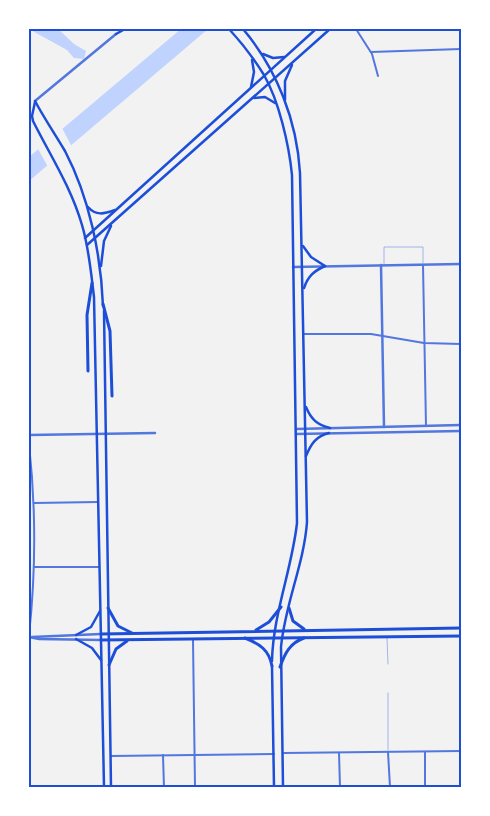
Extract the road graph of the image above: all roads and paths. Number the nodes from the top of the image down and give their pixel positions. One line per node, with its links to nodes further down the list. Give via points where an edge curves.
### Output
1 (119, 29): 8 (main road)
2 (125, 29): 8 (main road)
3 (230, 29): 12 (main road)
4 (243, 29): 10 (main road)
5 (316, 29): 13 (main road)
6 (330, 29): 14 (main road)
7 (356, 29): 11 (street)
8 (116, 34): 22 (street)
9 (461, 49): 11 (street)
10 (259, 50): 13 (main road, via 270,57); 15 (main road)
11 (371, 52): 17 (street)
12 (251, 57): 16 (main road); 20 (main road, via 254,72)
13 (285, 57): 15 (main road)
14 (293, 62): 18 (main road); 24 (main road, via 285,81)
15 (271, 70): 16 (main road); 18 (main road)
16 (264, 76): 19 (main road); 20 (main road)
17 (378, 76)
18 (275, 78): 19 (main road); 24 (main road)
19 (268, 84): 21 (main road); 23 (main road)
20 (249, 90): 26 (main road)
21 (251, 100): 23 (main road, via 265,97); 27 (main road)
22 (35, 101): 25 (main road, via 65,151); 29 (main road, via 32,116 36,128 69,190)
23 (276, 104): 38 (main road, via 291,165)
24 (285, 104): 31 (main road, via 299,157)
25 (85, 204): 26 (main road, via 96,213); 28 (main road)
26 (116, 210): 28 (main road)
27 (112, 223): 30 (main road); 39 (main road, via 104,241)
28 (92, 231): 29 (main road); 30 (main road)
29 (85, 238): 32 (main road)
30 (94, 239): 32 (main road); 39 (main road)
31 (302, 244): 36 (main road); 37 (main road, via 311,258)
32 (86, 245): 40 (main road)
33 (461, 264): 35 (street)
34 (382, 265): 35 (street); 35 (lane, via 384,247 423,247); 37 (street); 44 (street)
35 (423, 265): 45 (street)
36 (302, 266): 37 (street); 38 (street); 41 (main road)
37 (325, 266): 41 (main road, via 308,278)
38 (294, 267): 55 (main road)
39 (100, 272): 42 (main road)
40 (92, 283): 47 (main road, via 87,315); 59 (main road, via 96,327)
41 (303, 292): 43 (main road)
42 (103, 304): 48 (main road, via 110,331); 60 (main road)
43 (304, 334): 44 (street); 49 (main road)
44 (382, 335): 45 (street); 52 (street)
45 (424, 343): 46 (street); 51 (street)
46 (461, 344)
47 (88, 371)
48 (112, 396)
49 (305, 404): 53 (main road); 54 (main road, via 317,424)
50 (461, 425): 51 (street)
51 (426, 426): 52 (street)
52 (384, 427): 54 (street)
53 (305, 428): 54 (street); 55 (street); 62 (main road)
54 (330, 428)
55 (296, 429): 61 (main road)
56 (461, 430): 58 (street)
57 (155, 433): 60 (street)
58 (329, 433): 62 (street); 65 (main road, via 315,439)
59 (97, 434): 60 (street); 63 (street); 66 (main road)
60 (105, 434): 71 (main road)
61 (296, 434): 62 (street); 70 (main road, via 297,523)
62 (305, 434): 65 (main road)
63 (29, 435)
64 (29, 444): 67 (street)
65 (305, 458): 72 (main road, via 306,534)
66 (98, 502): 67 (street); 69 (main road)
67 (34, 503): 68 (street)
68 (34, 567): 69 (street); 84 (street)
69 (100, 567): 73 (main road)
70 (280, 607): 75 (main road, via 269,622); 76 (main road)
71 (108, 608): 80 (main road); 81 (main road, via 118,626)
72 (289, 608): 77 (main road); 78 (main road, via 292,621)
73 (100, 610): 79 (main road); 85 (main road, via 91,627)
74 (461, 628): 78 (main road)
75 (254, 630): 76 (main road); 81 (main road)
76 (276, 630): 77 (main road); 87 (main road)
77 (283, 630): 78 (main road); 88 (main road)
78 (307, 630)
79 (101, 634): 80 (main road); 85 (street); 92 (main road)
80 (108, 634): 81 (main road); 93 (main road)
81 (135, 634)
82 (387, 636): 83 (main road); 89 (main road); 95 (lane)
83 (461, 636)
84 (29, 637): 85 (street)
85 (76, 637): 92 (street); 94 (main road, via 92,648)
86 (242, 637): 87 (main road); 90 (main road); 97 (main road, via 266,650)
87 (274, 637): 88 (main road); 97 (main road)
88 (282, 637): 89 (main road); 98 (main road)
89 (307, 637): 98 (main road, via 290,646)
90 (193, 638): 91 (main road); 107 (street)
91 (134, 639): 93 (main road); 96 (main road, via 119,645)
92 (101, 640): 93 (main road); 94 (main road)
93 (108, 640): 96 (main road)
94 (101, 661): 109 (main road)
95 (388, 664)
96 (109, 665): 108 (main road)
97 (272, 666): 104 (main road)
98 (280, 667): 105 (main road)
99 (388, 693): 101 (lane)
100 (461, 751): 102 (street)
101 (388, 752): 102 (street); 103 (street); 116 (street)
102 (425, 752): 117 (street)
103 (339, 753): 105 (street); 115 (street)
104 (274, 754): 107 (street); 113 (main road)
105 (282, 754): 114 (main road)
106 (163, 755): 107 (street); 108 (street); 111 (street)
107 (194, 755): 112 (street)
108 (111, 756): 110 (main road)
109 (104, 787)
110 (111, 787)
111 (164, 787)
112 (195, 787)
113 (274, 787)
114 (283, 787)
115 (340, 787)
116 (390, 787)
117 (425, 787)

